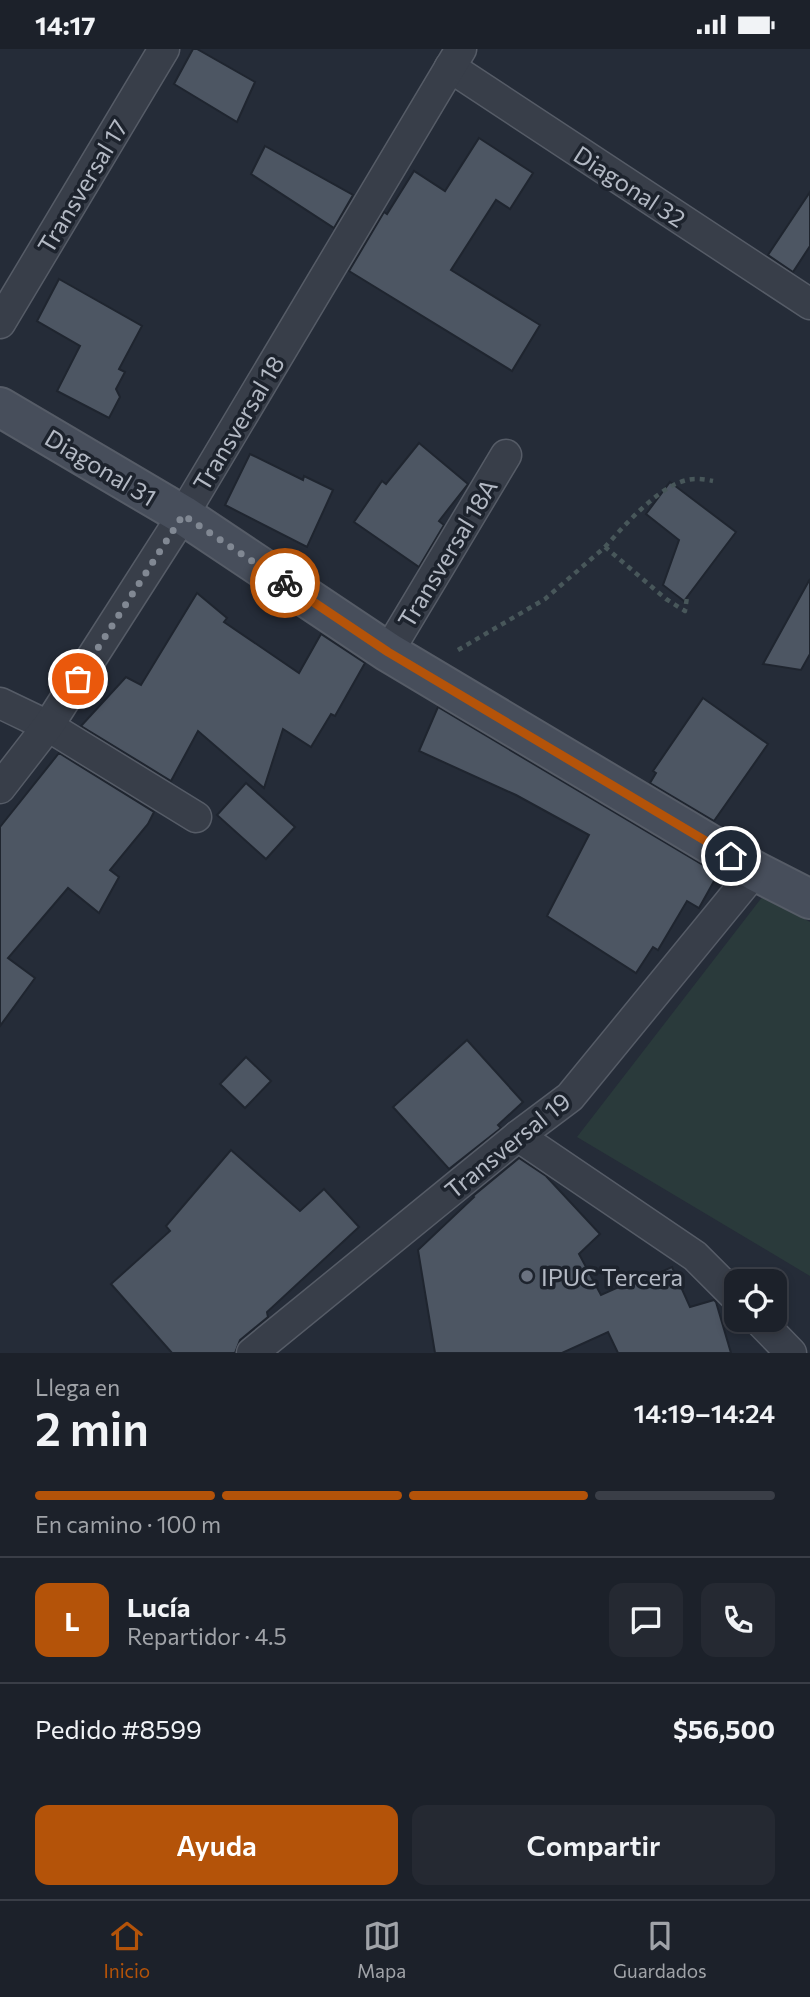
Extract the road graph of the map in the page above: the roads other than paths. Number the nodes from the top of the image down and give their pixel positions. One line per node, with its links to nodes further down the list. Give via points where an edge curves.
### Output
1 (164, 49): 4 (street, Transversal 17)
2 (456, 58): 3 (street, Diagonal 32); 7 (street, Transversal 18)
3 (810, 304)
4 (0, 323)
5 (0, 407): 7 (street, Diagonal 31)
6 (506, 455): 8 (street, Transversal 18A)
7 (183, 515): 8 (street, Diagonal 31); 10 (street, Transversal 18)
8 (404, 661): 13 (street, Diagonal 31)
9 (0, 703): 10 (street)
10 (48, 726): 11 (street, Transversal 18); 12 (street)
11 (0, 788)
12 (196, 817)
13 (755, 871): 14 (street, Diagonal 31); 15 (street, Transversal 19, via 570,1097)
14 (810, 899)
15 (518, 1136): 16 (street, via 695,1256); 18 (street, Transversal 19)
16 (724, 1285)
17 (771, 1332): 19 (street)
18 (252, 1353)
19 (791, 1353)

